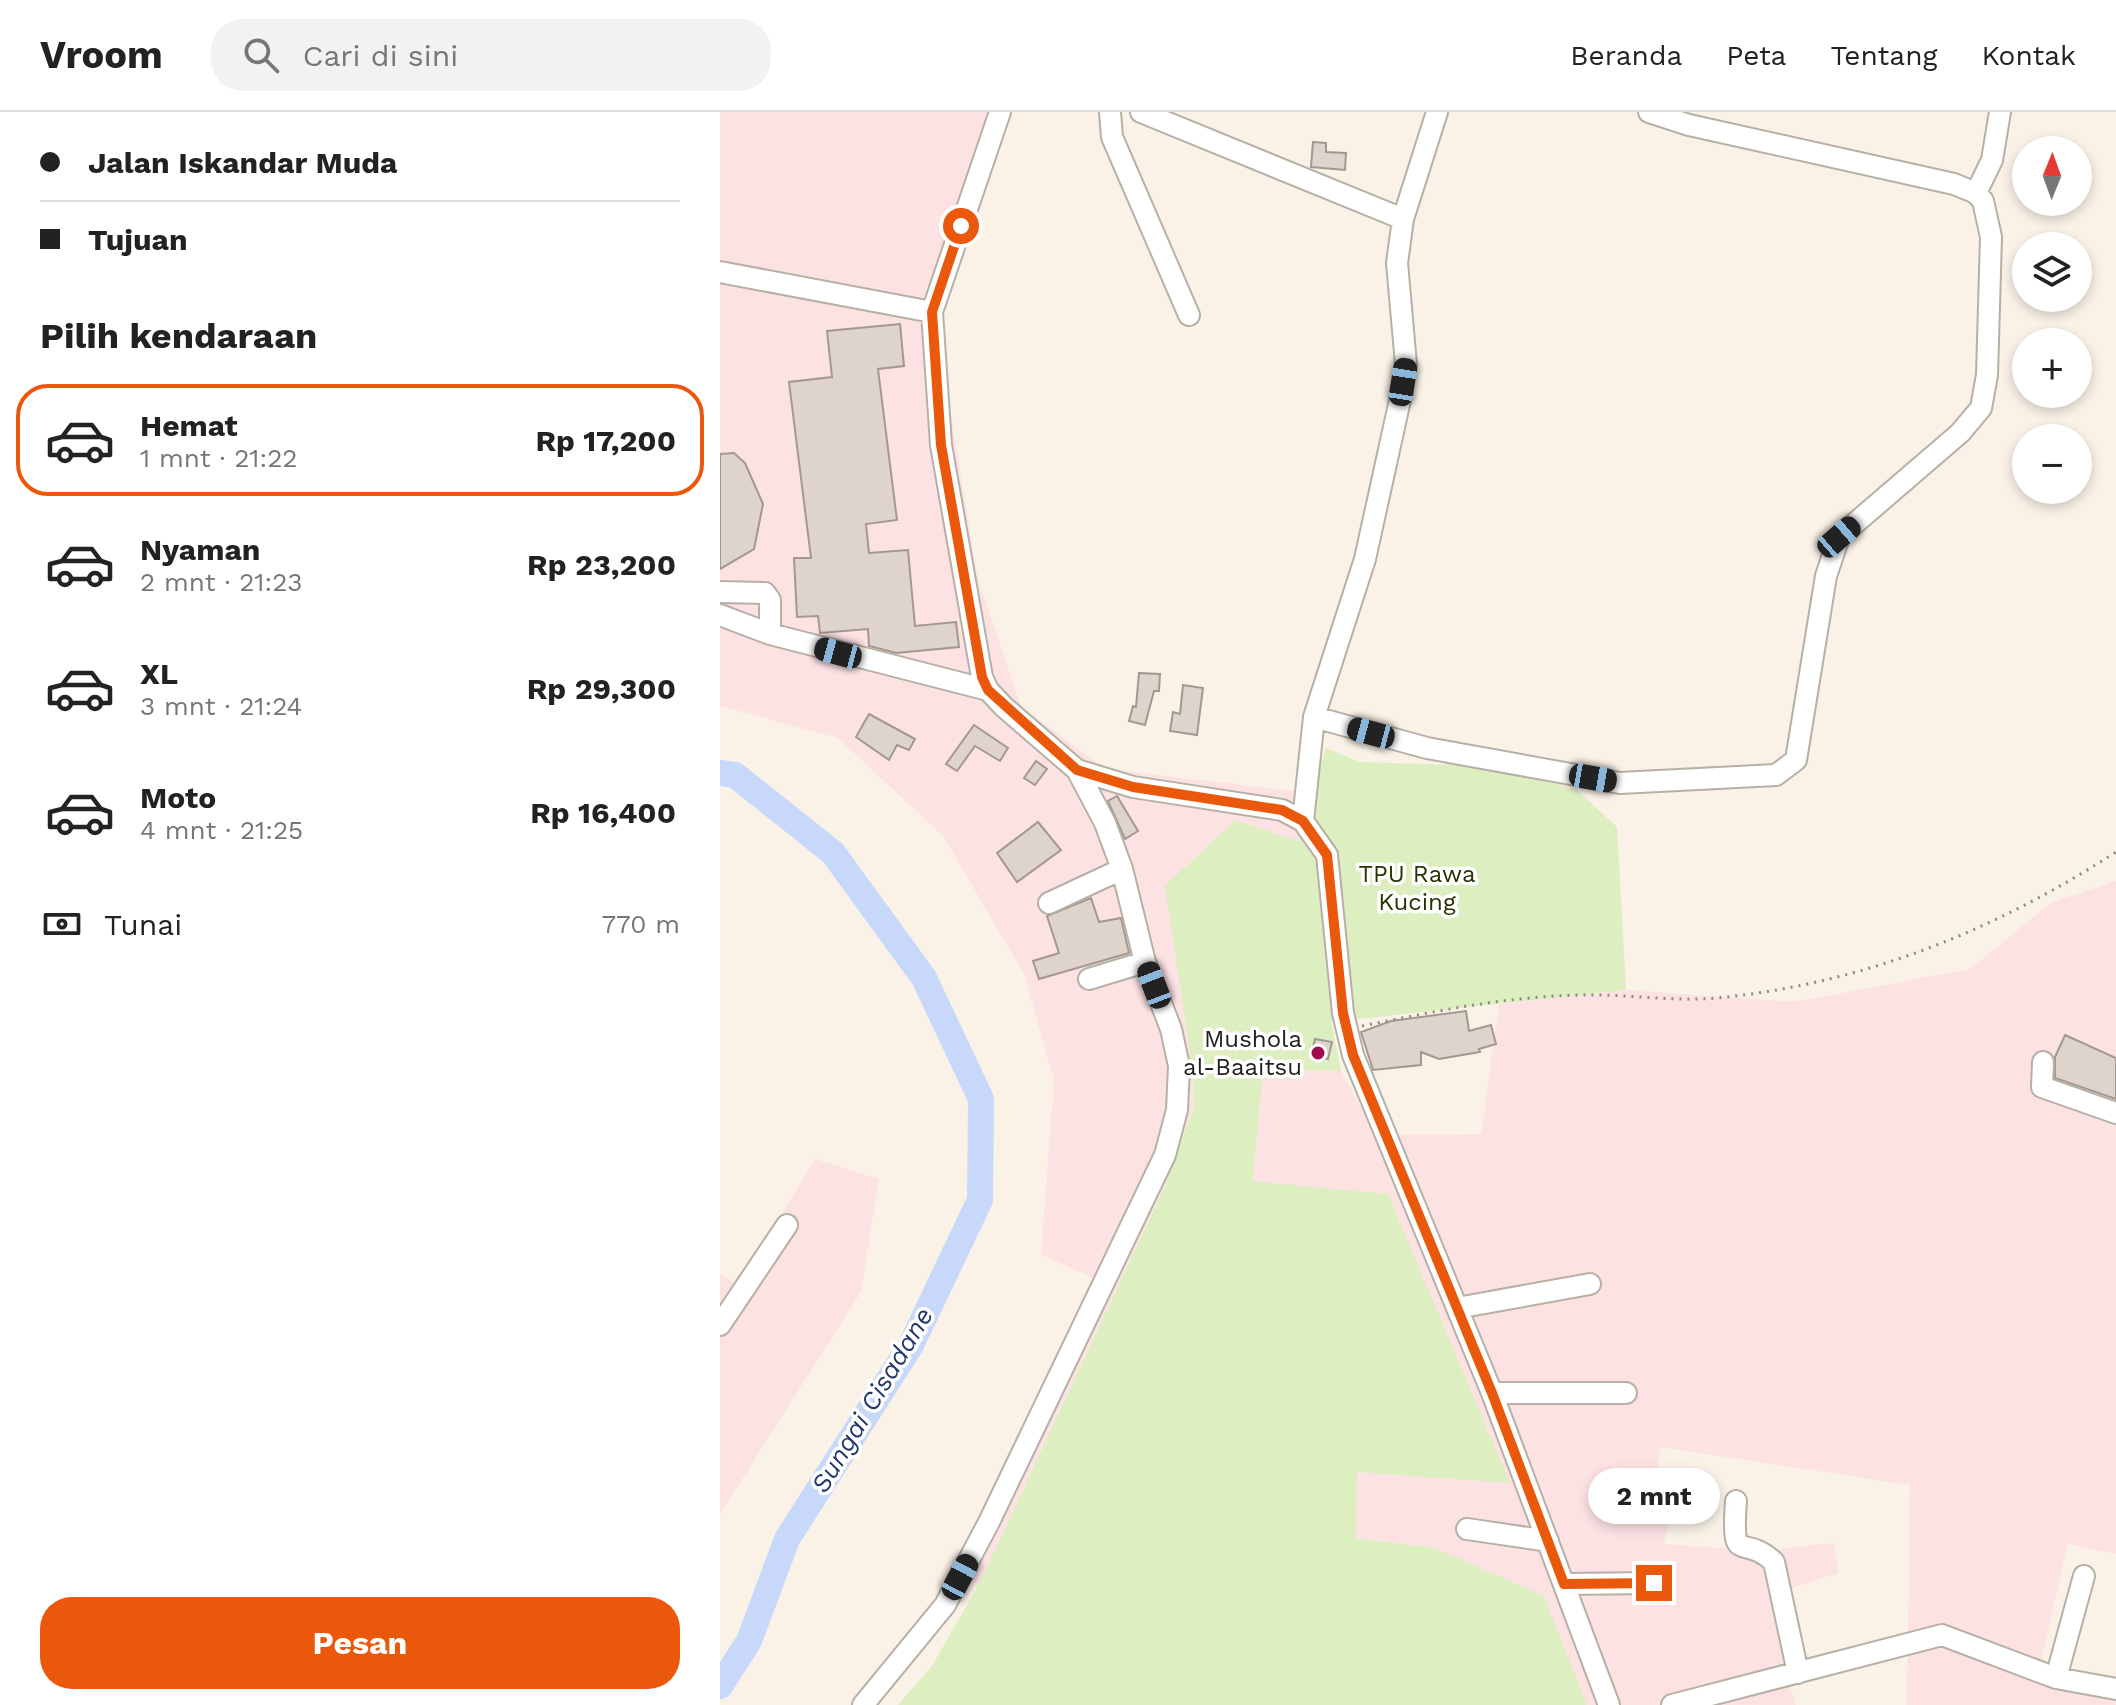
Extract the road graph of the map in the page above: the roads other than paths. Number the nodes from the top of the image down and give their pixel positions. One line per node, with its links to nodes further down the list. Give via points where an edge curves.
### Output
1 (1000, 112): 10 (street)
2 (1110, 112): 11 (street, via 1112,137)
3 (1141, 112): 8 (street)
4 (1437, 112): 8 (street)
5 (1649, 112): 7 (street)
6 (2000, 112): 7 (street, via 1992,160)
7 (1976, 193): 16 (street, via 1983,201 1991,237 1987,375 1981,408 1960,433 1839,537 1826,576 1796,760 1786,768 1776,775 1620,783 1427,748)
8 (1403, 219): 16 (street, via 1397,263 1406,364 1400,400 1365,559)
9 (720, 272): 10 (street)
10 (932, 312): 15 (street, via 941,445)
11 (1189, 315)
12 (720, 592): 14 (street, via 765,593 770,600)
13 (720, 615): 14 (street)
14 (770, 634): 15 (street)
15 (988, 690): 17 (street)
16 (1314, 717): 18 (street)
17 (1077, 770): 18 (street, via 1133,787 1282,810); 19 (street)
18 (1303, 821): 27 (street, via 1327,855 1347,1028 1370,1100)
19 (1122, 869): 20 (street); 21 (street)
20 (1049, 903)
21 (1145, 962): 22 (street); 40 (street, via 1179,1066 1177,1110 1165,1155 945,1605)
22 (1089, 979)
23 (2043, 1062): 24 (street, via 2041,1082 2046,1090)
24 (2116, 1113)
25 (787, 1225): 28 (street)
26 (1590, 1284): 27 (street)
27 (1457, 1308): 29 (street)
28 (720, 1325)
29 (1492, 1393): 30 (street); 33 (street)
30 (1626, 1393)
31 (1736, 1501): 37 (street, via 1735,1540 1774,1562)
32 (1467, 1529): 33 (street)
33 (1548, 1541): 36 (street)
34 (2084, 1576): 38 (street)
35 (1654, 1583): 36 (street)
36 (1564, 1584): 41 (street)
37 (1798, 1673): 38 (street, via 1942,1635); 42 (street)
38 (2056, 1678): 39 (street)
39 (2116, 1689)
40 (863, 1705)
41 (1609, 1705)
42 (1672, 1705)

